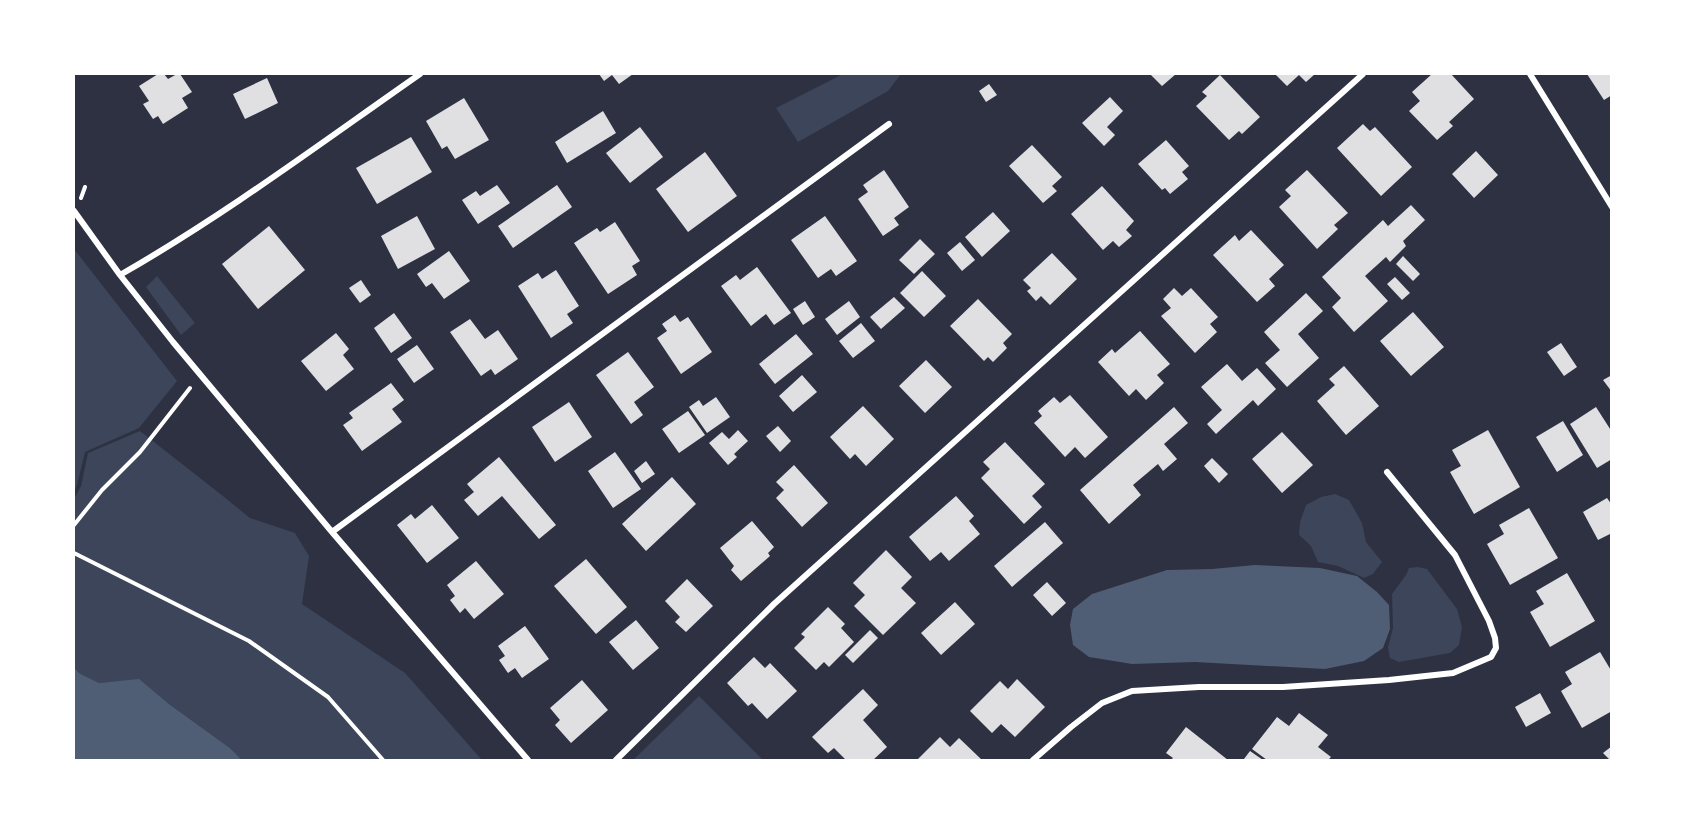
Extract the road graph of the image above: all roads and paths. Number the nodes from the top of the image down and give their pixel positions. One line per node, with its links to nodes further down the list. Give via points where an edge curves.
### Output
1 (420, 74): 7 (street, via 262,184)
2 (1363, 74): 15 (street, via 774,604)
3 (1530, 74): 5 (street)
4 (889, 124): 11 (street)
5 (1611, 207)
6 (74, 211): 7 (street)
7 (120, 275): 8 (street)
8 (201, 374): 10 (path, via 140,452); 11 (street)
9 (1387, 472): 16 (street, via 1455,555 1489,621 1496,648 1491,657 1453,673 1389,680 1132,691 1102,703)
10 (74, 525)
11 (332, 531): 14 (street)
12 (74, 553): 13 (path, via 249,641 328,697)
13 (382, 760)
14 (528, 760)
15 (616, 760)
16 (1033, 760)

